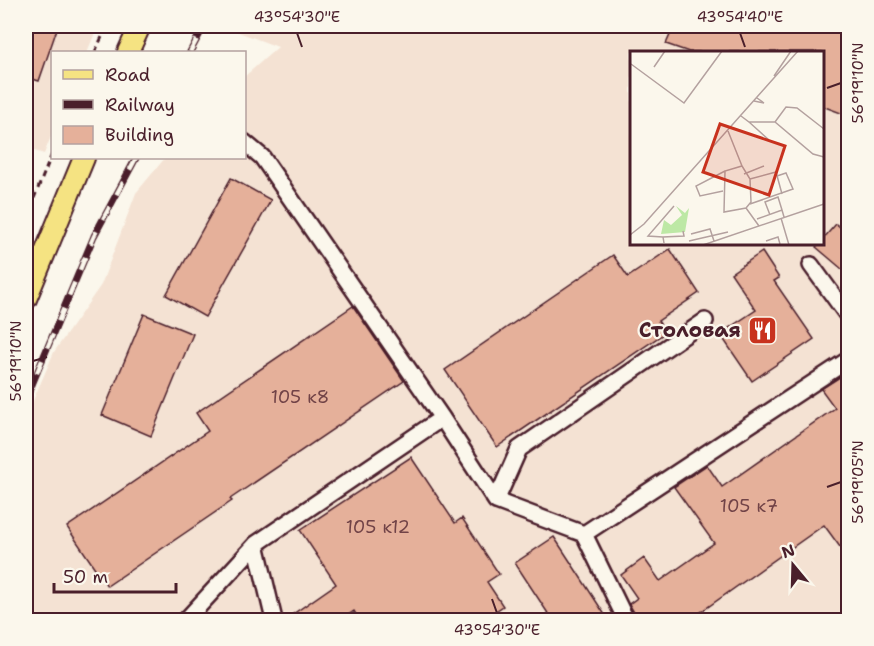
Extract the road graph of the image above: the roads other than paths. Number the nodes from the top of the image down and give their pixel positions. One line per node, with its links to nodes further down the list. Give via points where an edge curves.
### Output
1 (140, 26): 2 (main road)
2 (129, 51)
3 (246, 144): 10 (lane, via 262,157)
4 (84, 159): 6 (main road)
5 (811, 265): 7 (lane)
6 (26, 299)
7 (849, 316)
8 (705, 321): 11 (lane, via 519,449)
9 (849, 360): 12 (lane)
10 (442, 418): 11 (lane); 13 (lane)
11 (496, 501): 12 (lane)
12 (584, 534): 16 (lane)
13 (256, 544): 14 (lane); 15 (lane)
14 (186, 621)
15 (274, 621)
16 (627, 621)

